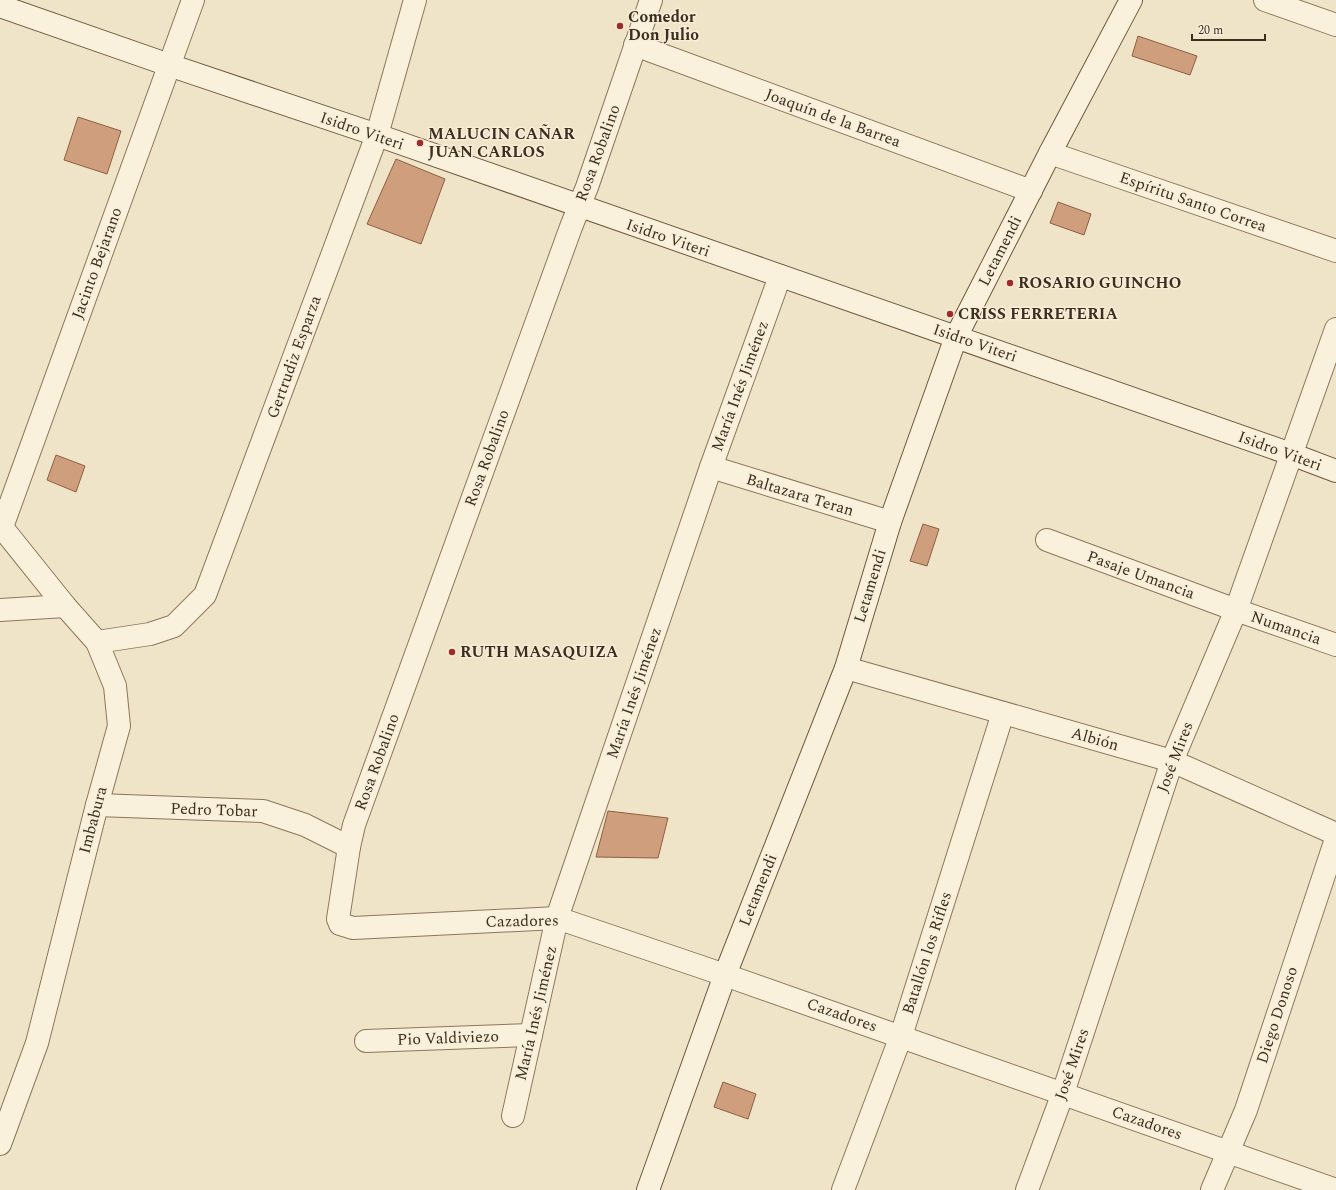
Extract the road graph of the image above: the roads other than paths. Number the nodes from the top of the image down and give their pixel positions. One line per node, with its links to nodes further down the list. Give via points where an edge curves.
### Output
1 (193, 0): 9 (street, Jacinto Bejarano)
2 (416, 0): 10 (street, Gertrudiz Esparza)
3 (651, 0): 8 (street, Rosa Robalino)
4 (1131, 0): 11 (street, Letamendi)
5 (1265, 0): 7 (street)
6 (0, 6): 9 (street, Isidro Viteri)
7 (1336, 25)
8 (635, 45): 12 (street, Joaquín de la Barrea); 13 (street, Rosa Robalino)
9 (169, 65): 10 (street, Isidro Viteri); 22 (street, Jacinto Bejarano)
10 (377, 135): 13 (street, Isidro Viteri); 27 (street, Gertrudiz Esparza, via 205,595 174,626 150,634)
11 (1050, 153): 12 (street, Letamendi); 14 (street, Espíritu Santo Correa)
12 (1031, 191): 17 (street, Letamendi)
13 (579, 207): 15 (street, Isidro Viteri); 35 (street, Rosa Robalino, via 354,825)
14 (1336, 251)
15 (780, 276): 17 (street, Isidro Viteri); 19 (street, María Inés Jiménez)
16 (1336, 329): 18 (street, José Mires)
17 (956, 337): 18 (street, Isidro Viteri); 21 (street, Letamendi)
18 (1291, 454): 20 (street, Isidro Viteri); 26 (street, José Mires)
19 (711, 467): 21 (street, Baltazara Teran); 36 (street, María Inés Jiménez)
20 (1336, 471)
21 (890, 522): 29 (street, Letamendi)
22 (1, 526): 24 (street, Imbabura)
23 (1047, 540): 26 (street, Pasaje Umancia)
24 (65, 606): 25 (street); 27 (street, Imbabura)
25 (0, 610)
26 (1236, 610): 28 (street, Numancia); 31 (street, José Mires)
27 (97, 642): 32 (street, Imbabura, via 115,686 119,726)
28 (1336, 645)
29 (846, 668): 30 (street, Albión); 38 (street, Letamendi)
30 (1003, 713): 31 (street, Albión); 40 (street, Batallón los Rifles)
31 (1172, 761): 33 (street, Albión); 42 (street, José Mires)
32 (97, 805): 35 (street, Pedro Tobar, via 263,811 305,825); 44 (street, Imbabura, via 37,1043)
33 (1336, 834)
34 (1336, 839): 45 (street, Diego Donoso, via 1246,1110)
35 (349, 847): 37 (street, Rosa Robalino)
36 (557, 918): 37 (street, Cazadores, via 352,928 340,924); 38 (street, Cazadores); 39 (street, María Inés Jiménez)
37 (338, 919)
38 (725, 975): 40 (street, Cazadores); 46 (street, Letamendi)
39 (531, 1035): 41 (street, Pio Valdiviezo); 43 (street, María Inés Jiménez)
40 (901, 1036): 42 (street, Cazadores); 47 (street, Batallón los Rifles)
41 (366, 1041)
42 (1063, 1093): 45 (street, Cazadores); 48 (street, José Mires)
43 (513, 1116)
44 (0, 1144)
45 (1229, 1152): 49 (street, Diego Donoso); 50 (street, Cazadores)
46 (648, 1190)
47 (843, 1190)
48 (1027, 1190)
49 (1212, 1190)
50 (1336, 1190)

